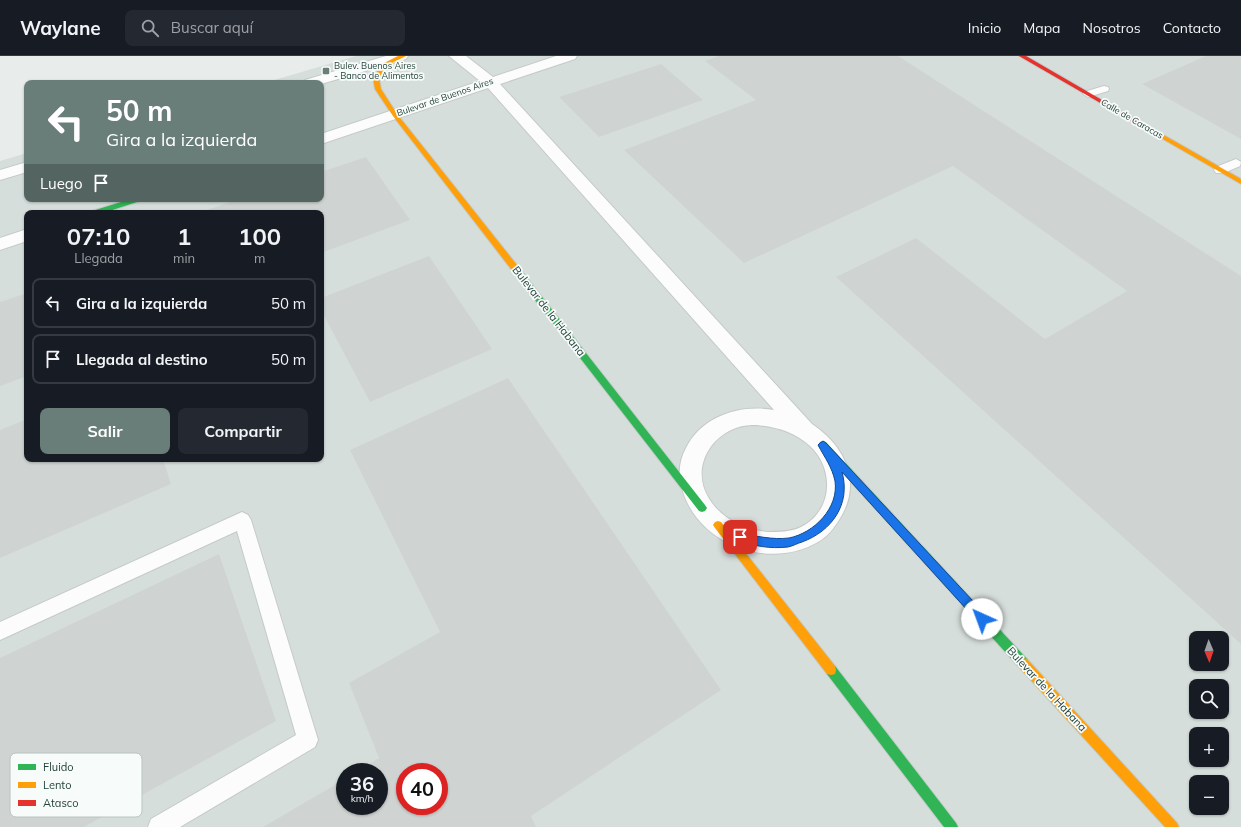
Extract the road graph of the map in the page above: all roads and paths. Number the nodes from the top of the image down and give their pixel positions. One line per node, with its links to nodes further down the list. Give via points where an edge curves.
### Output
1 (402, 56): 5 (street); 9 (street, Bulevar de la Habana, via 384,65 376,78 378,89)
2 (456, 56): 6 (street)
3 (570, 56): 6 (street, Bulevar de Buenos Aires)
4 (1022, 56): 8 (street, Calle de Caracas)
5 (320, 80)
6 (490, 82): 9 (street, Bulevar de Buenos Aires); 20 (street)
7 (1104, 89): 8 (lane)
8 (1088, 94): 13 (street, Calle de Caracas)
9 (395, 114): 10 (street, Bulevar de Buenos Aires); 22 (street, Bulevar de la Habana)
10 (324, 138)
11 (1236, 163): 13 (lane)
12 (24, 168): 14 (street)
13 (1220, 170): 15 (street, Calle de Caracas)
14 (0, 175)
15 (1241, 182)
16 (129, 202): 17 (street)
17 (104, 210)
18 (24, 236): 19 (street)
19 (0, 244)
20 (804, 430): 21 (street); 22 (street, via 781,420 757,416 733,420 713,430 698,445 690,465 692,487)
21 (823, 445): 23 (street, via 835,463 840,483 838,503 828,520 811,534 789,542 764,543 740,537); 27 (street, Bulevar de la Habana)
22 (702, 508): 23 (street)
23 (718, 525): 26 (street)
24 (0, 631): 25 (lane, via 242,520 308,740)
25 (159, 827)
26 (952, 827)
27 (1173, 827)

